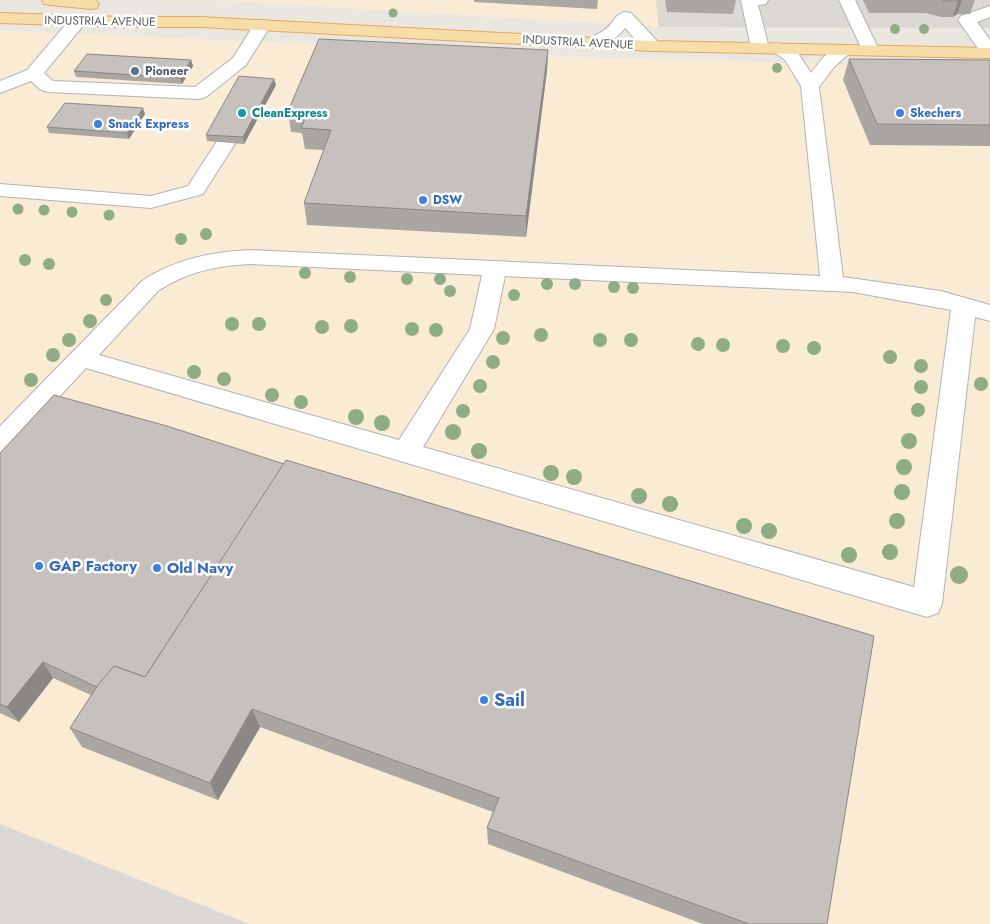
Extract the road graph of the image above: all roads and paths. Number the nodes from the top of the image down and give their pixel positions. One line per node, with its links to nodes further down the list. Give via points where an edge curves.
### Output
1 (50, 0): 9 (main road, INDUSTRIAL AVENUE, via 145,9)
2 (760, 0): 13 (street, via 748,1)
3 (847, 0): 16 (street)
4 (983, 0): 6 (street)
5 (626, 9): 11 (street, via 613,32); 12 (street)
6 (990, 10): 17 (street, via 967,20)
7 (0, 18): 8 (main road, INDUSTRIAL AVENUE)
8 (78, 20): 9 (main road, INDUSTRIAL AVENUE); 18 (street)
9 (201, 22): 10 (main road, INDUSTRIAL AVENUE)
10 (262, 25): 11 (main road, INDUSTRIAL AVENUE); 18 (street, via 245,67 199,94 48,86)
11 (595, 43): 12 (main road, INDUSTRIAL AVENUE)
12 (652, 46): 13 (main road, INDUSTRIAL AVENUE)
13 (760, 48): 14 (main road, INDUSTRIAL AVENUE)
14 (778, 48): 15 (main road, INDUSTRIAL AVENUE); 19 (street, via 792,57)
15 (844, 50): 16 (main road, INDUSTRIAL AVENUE); 19 (street, via 825,65)
16 (870, 50): 17 (main road, INDUSTRIAL AVENUE)
17 (989, 51)
18 (34, 74): 20 (street)
19 (810, 86): 24 (street)
20 (0, 87)
21 (226, 142): 22 (street, via 196,190 151,202)
22 (0, 190)
23 (495, 269): 24 (street); 27 (street, via 250,257 207,261 166,274 150,286); 29 (street, via 482,329)
24 (832, 284): 25 (street, via 884,288)
25 (964, 305): 26 (street); 29 (street, via 927,604)
26 (990, 313)
27 (80, 358): 28 (street); 29 (street)
28 (5, 431)
29 (405, 453)

